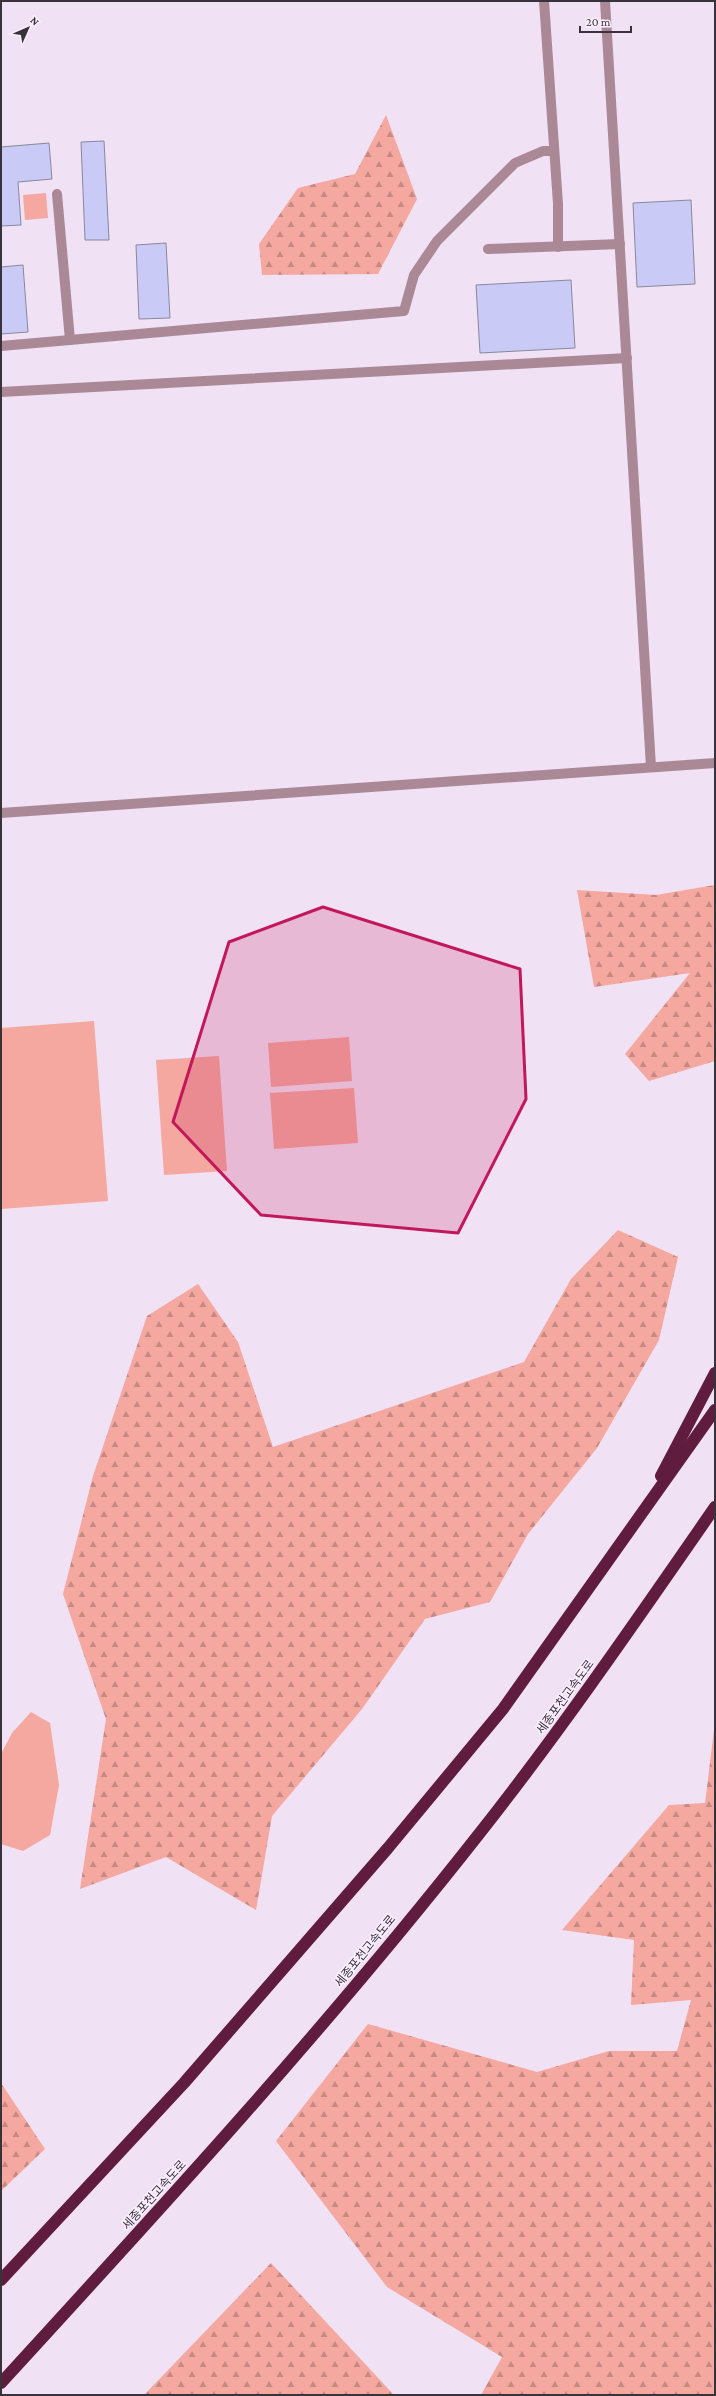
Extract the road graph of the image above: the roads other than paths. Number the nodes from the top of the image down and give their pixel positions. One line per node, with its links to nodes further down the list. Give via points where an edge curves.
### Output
1 (544, 1): 3 (lane)
2 (605, 1): 5 (lane)
3 (554, 151): 6 (lane); 8 (lane, via 542,151 515,163 437,241 414,275 404,311)
4 (57, 194): 8 (lane)
5 (620, 244): 6 (lane); 10 (lane)
6 (558, 247): 7 (lane)
7 (488, 249)
8 (70, 340): 9 (lane)
9 (1, 346)
10 (626, 358): 11 (lane); 13 (lane)
11 (1, 392)
12 (715, 763): 13 (lane)
13 (651, 767): 14 (lane)
14 (1, 813)
15 (715, 1373): 18 (highway)
16 (715, 1410): 18 (highway)
17 (715, 1507): 20 (highway, 세종포천고속도로, via 579,1702 478,1835 320,2028 214,2151)
18 (639, 1520): 19 (highway, via 503,1709 388,1848 184,2083)
19 (1, 2280)
20 (1, 2382)

